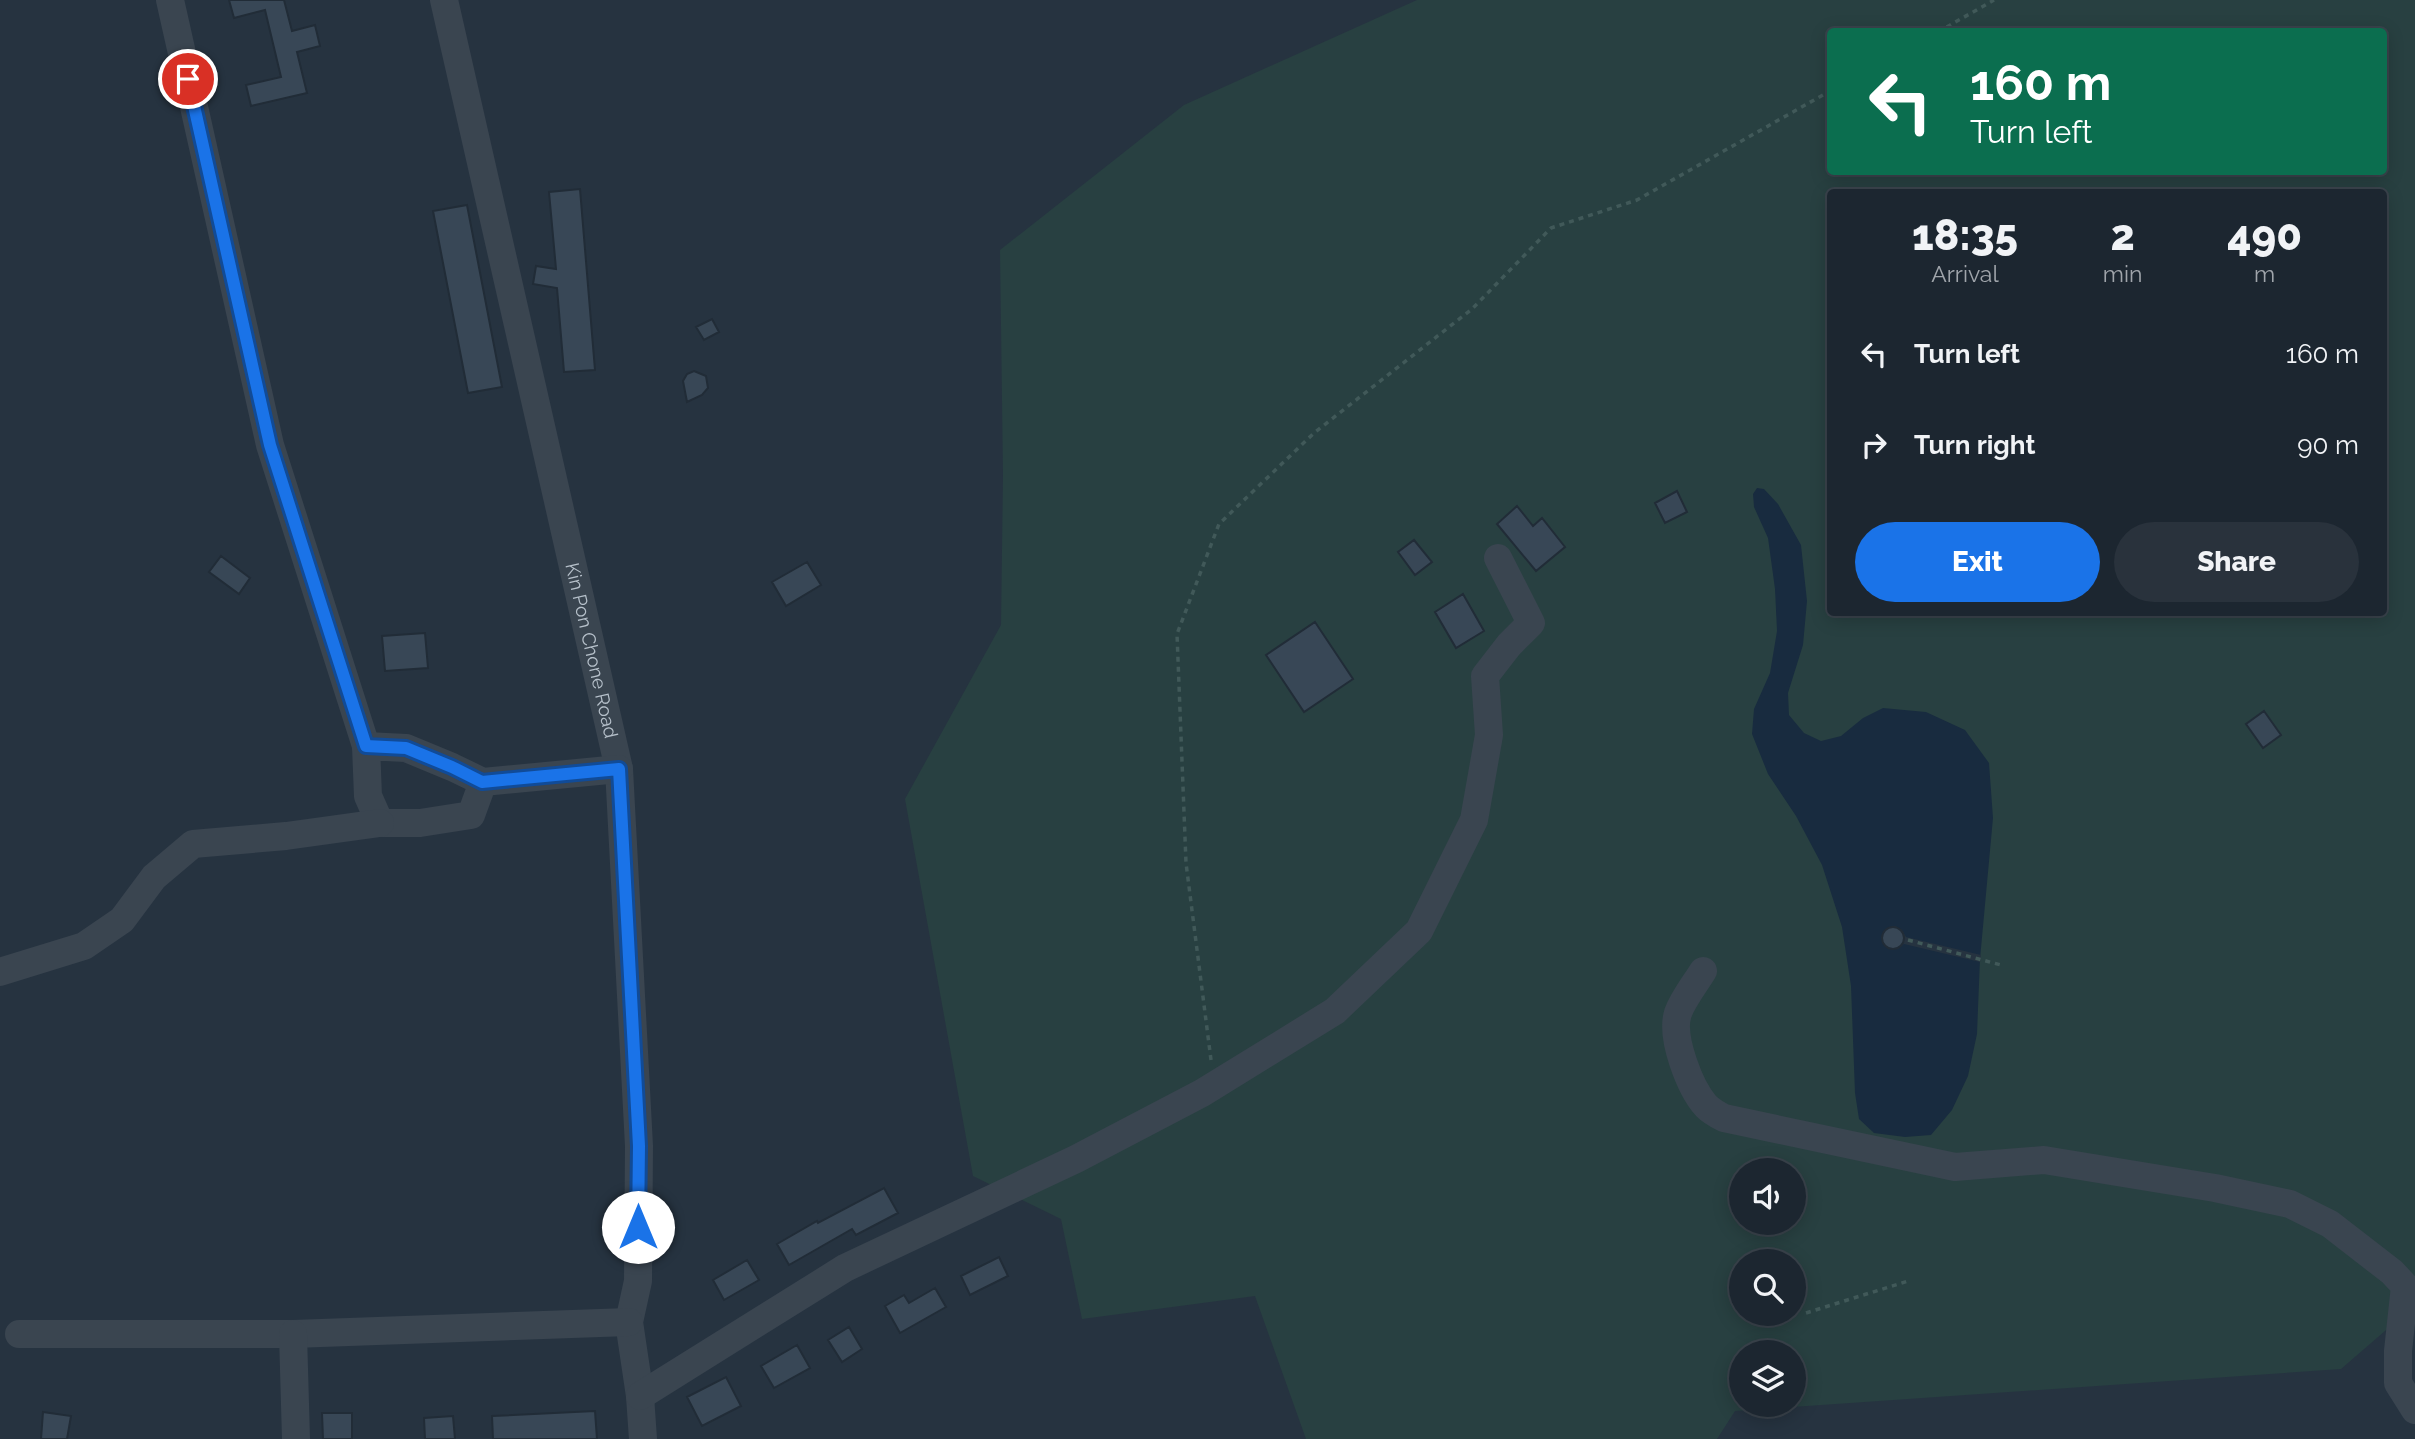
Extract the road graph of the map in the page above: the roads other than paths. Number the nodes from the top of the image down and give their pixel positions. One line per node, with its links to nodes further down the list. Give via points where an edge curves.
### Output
1 (170, 0): 4 (street, via 270,445)
2 (443, 0): 5 (street, Kin Pon Chone Road)
3 (1498, 558): 13 (street, via 1531,623 1485,676 1489,735 1474,820 1419,931 1335,1011 1202,1093 1076,1160 845,1268)
4 (366, 746): 6 (street, via 406,748); 7 (street, via 368,796)
5 (619, 769): 6 (street); 10 (street, Kin Pon Chone Road, via 639,1146 638,1281)
6 (482, 782): 7 (street, via 471,815 420,823)
7 (380, 822): 9 (street, via 193,844 154,877 122,920 84,946)
8 (1703, 971): 14 (street, via 1677,1014 1677,1041 1696,1091 1707,1107 1724,1118 1955,1167 2044,1160 2290,1204 2330,1224 2405,1286 2398,1384)
9 (0, 972)
10 (629, 1322): 12 (street); 13 (street, Kin Pon Chone Road)
11 (19, 1334): 12 (street)
12 (293, 1334): 15 (street)
13 (640, 1396): 16 (street, Kin Pon Chone Road)
14 (2415, 1410)
15 (296, 1439)
16 (643, 1439)

